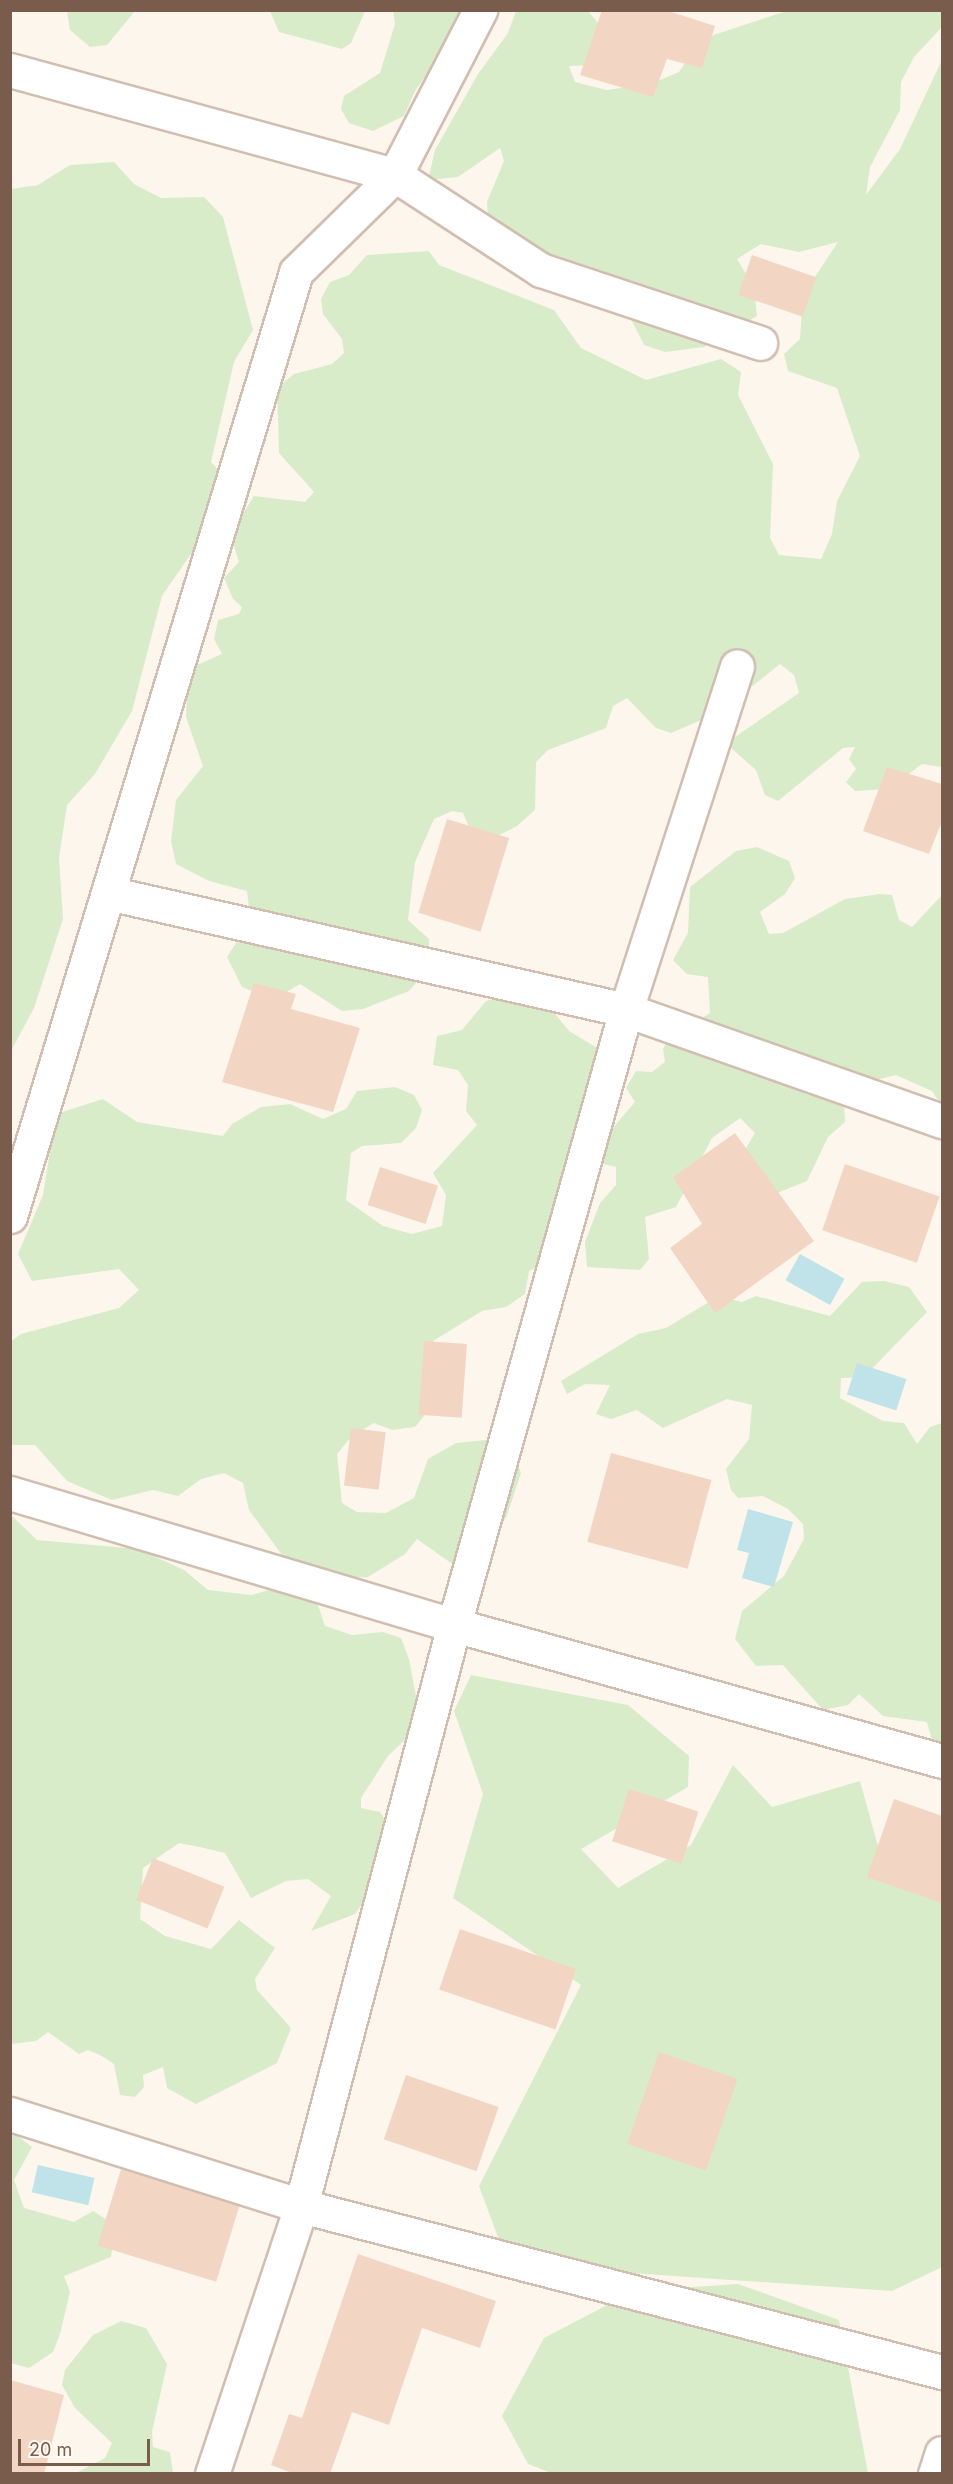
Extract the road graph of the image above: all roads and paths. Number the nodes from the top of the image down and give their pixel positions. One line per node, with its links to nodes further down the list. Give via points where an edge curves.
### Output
1 (480, 10): 3 (street)
2 (10, 70): 3 (street)
3 (395, 175): 4 (street, via 541,270); 6 (street, via 296,272)
4 (760, 343)
5 (737, 668): 7 (street)
6 (108, 893): 7 (street); 9 (street)
7 (626, 1010): 8 (street); 11 (street)
8 (942, 1121)
9 (10, 1216)
10 (10, 1492): 11 (street)
11 (454, 1625): 12 (street); 14 (street)
12 (942, 1761)
13 (10, 2114): 14 (street)
14 (301, 2206): 15 (street); 17 (street)
15 (942, 2372)
16 (942, 2453): 18 (street)
17 (212, 2474)
18 (935, 2474)

